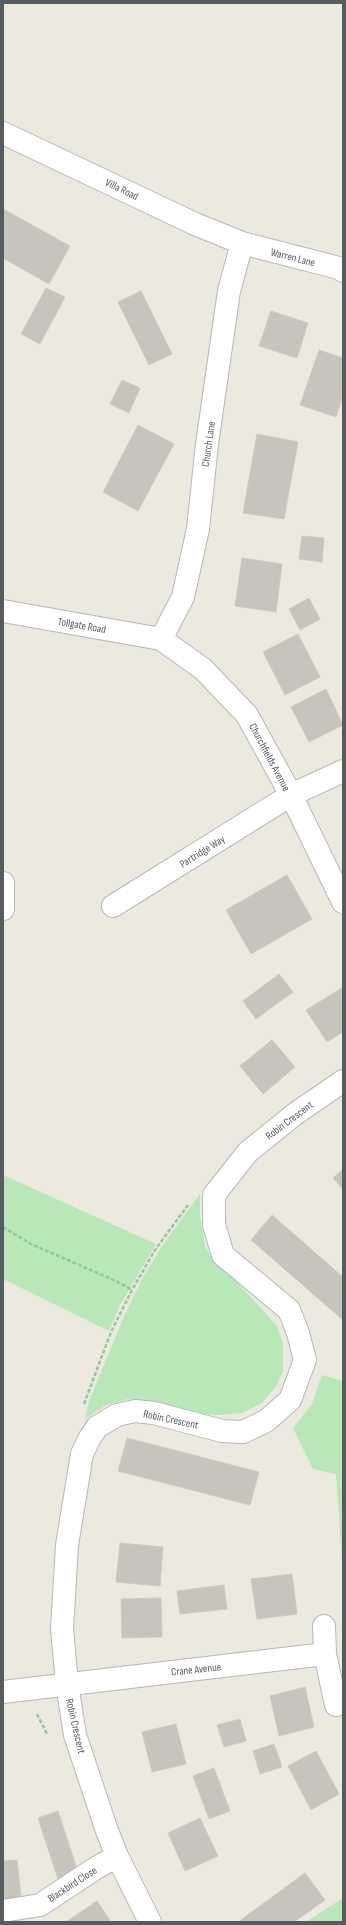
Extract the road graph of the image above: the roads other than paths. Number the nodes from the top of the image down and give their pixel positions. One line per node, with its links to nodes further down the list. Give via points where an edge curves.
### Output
1 (3, 133): 2 (street, Villa Road)
2 (242, 244): 3 (street, Warren Lane); 5 (street, Church Lane, via 229,292 207,444 198,529 183,597)
3 (342, 267)
4 (3, 611): 5 (street, Tollgate Road)
5 (161, 639): 7 (street, Churchfields Avenue, via 203,668 247,715)
6 (343, 770): 7 (street, Partridge Way)
7 (291, 795): 9 (street, Churchfields Avenue); 10 (street, Partridge Way)
8 (3, 883): 11 (street)
9 (343, 902)
10 (113, 906)
11 (3, 910)
12 (343, 1081): 15 (street, Robin Crescent, via 295,1114 248,1152 214,1195 214,1225 223,1255 289,1310 298,1333 305,1360 290,1400 266,1421 243,1432 222,1430 154,1413 135,1411 117,1415 97,1427 82,1454 67,1545 62,1628)
13 (324, 1626): 14 (street)
14 (325, 1654): 15 (street, Crane Avenue); 17 (street)
15 (67, 1684): 16 (street, Crane Avenue); 18 (street, Robin Crescent, via 75,1735)
16 (3, 1692)
17 (336, 1705)
18 (117, 1856): 19 (street, Blackbird Close, via 40,1905); 20 (street, Robin Crescent)
19 (3, 1911)
20 (150, 1922)

